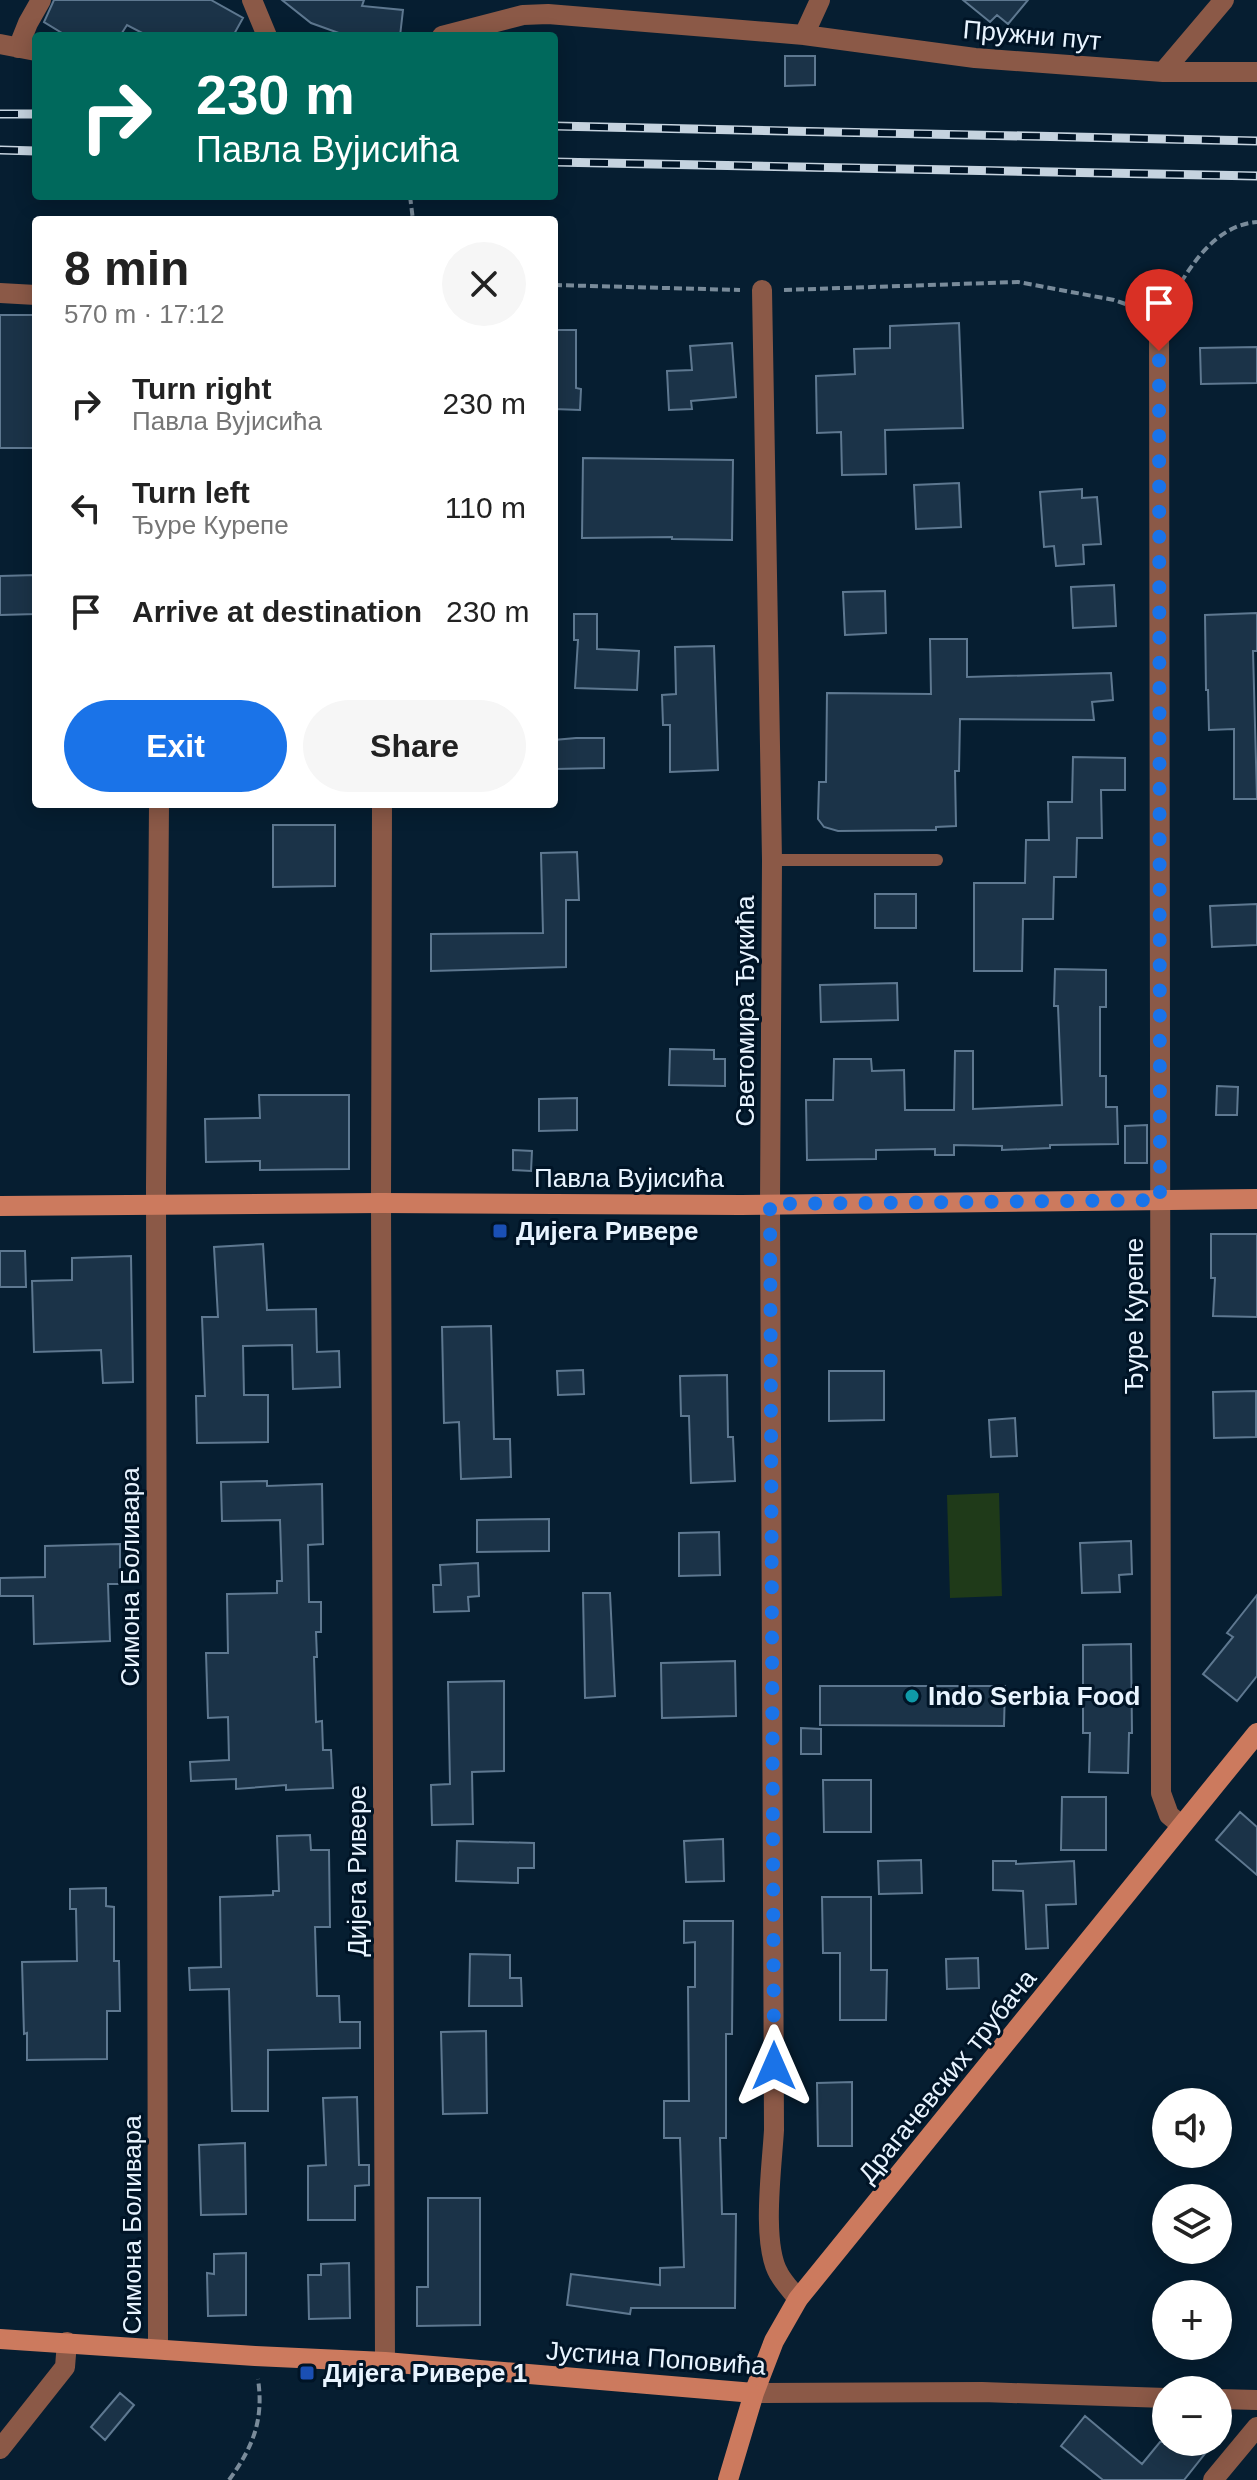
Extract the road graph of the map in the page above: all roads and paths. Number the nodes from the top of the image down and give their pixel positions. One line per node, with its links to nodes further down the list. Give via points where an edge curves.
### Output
1 (41, 0): 9 (street)
2 (252, 0): 6 (street)
3 (820, 0): 8 (street)
4 (1224, 0): 10 (street)
5 (523, 4): 7 (street, Пружни пут); 8 (street, Пружни пут, via 704,29)
6 (265, 32)
7 (452, 32)
8 (804, 35): 10 (street, Пружни пут, via 975,58)
9 (18, 47)
10 (1163, 72): 11 (street, Пружни пут)
11 (1257, 72)
12 (1257, 222): 17 (path, via 1243,223 1191,263)
13 (558, 285): 14 (path)
14 (762, 290): 17 (path, via 1018,282 1114,300); 20 (street, Светомира Ђукића)
15 (0, 293): 16 (street)
16 (32, 295)
17 (1159, 320): 23 (street, Ђуре Курепе)
18 (159, 808): 25 (street, Симона Боливара)
19 (382, 808): 24 (street, Дијега Ривере)
20 (772, 860): 21 (lane); 26 (street, Светомира Ђукића)
21 (937, 860)
22 (1257, 1199): 23 (street, Павла Вујисића)
23 (1160, 1200): 26 (street, Павла Вујисића); 29 (street, Ђуре Курепе, via 1161,1793 1169,1815)
24 (381, 1203): 25 (street, Павла Вујисића); 26 (street, Павла Вујисића); 35 (street, Дијега Ривере)
25 (156, 1204): 27 (street, Павла Вујисића); 33 (street, Симона Боливара)
26 (770, 1204): 30 (street, Светомира Ђукића, via 774,2130 769,2226 778,2274)
27 (0, 1206)
28 (1257, 1733): 29 (street, Драгачевских трубача)
29 (1181, 1825): 30 (street, Драгачевских трубача)
30 (798, 2299): 36 (street, Драгачевских трубача)
31 (0, 2339): 32 (street, Јустина Поповића)
32 (67, 2342): 33 (street, Јустина Поповића); 41 (street, via 65,2367)
33 (158, 2349): 34 (street, Јустина Поповића)
34 (255, 2356): 35 (street, Јустина Поповића); 42 (path, via 262,2408 254,2437)
35 (385, 2362): 36 (street, Јустина Поповића)
36 (754, 2393): 37 (street, Јустина Поповића); 43 (street, Драгачевских трубача)
37 (1152, 2398)
38 (1232, 2399): 39 (street)
39 (1257, 2400)
40 (1257, 2427): 44 (street)
41 (0, 2449)
42 (229, 2480)
43 (728, 2480)
44 (1213, 2480)

